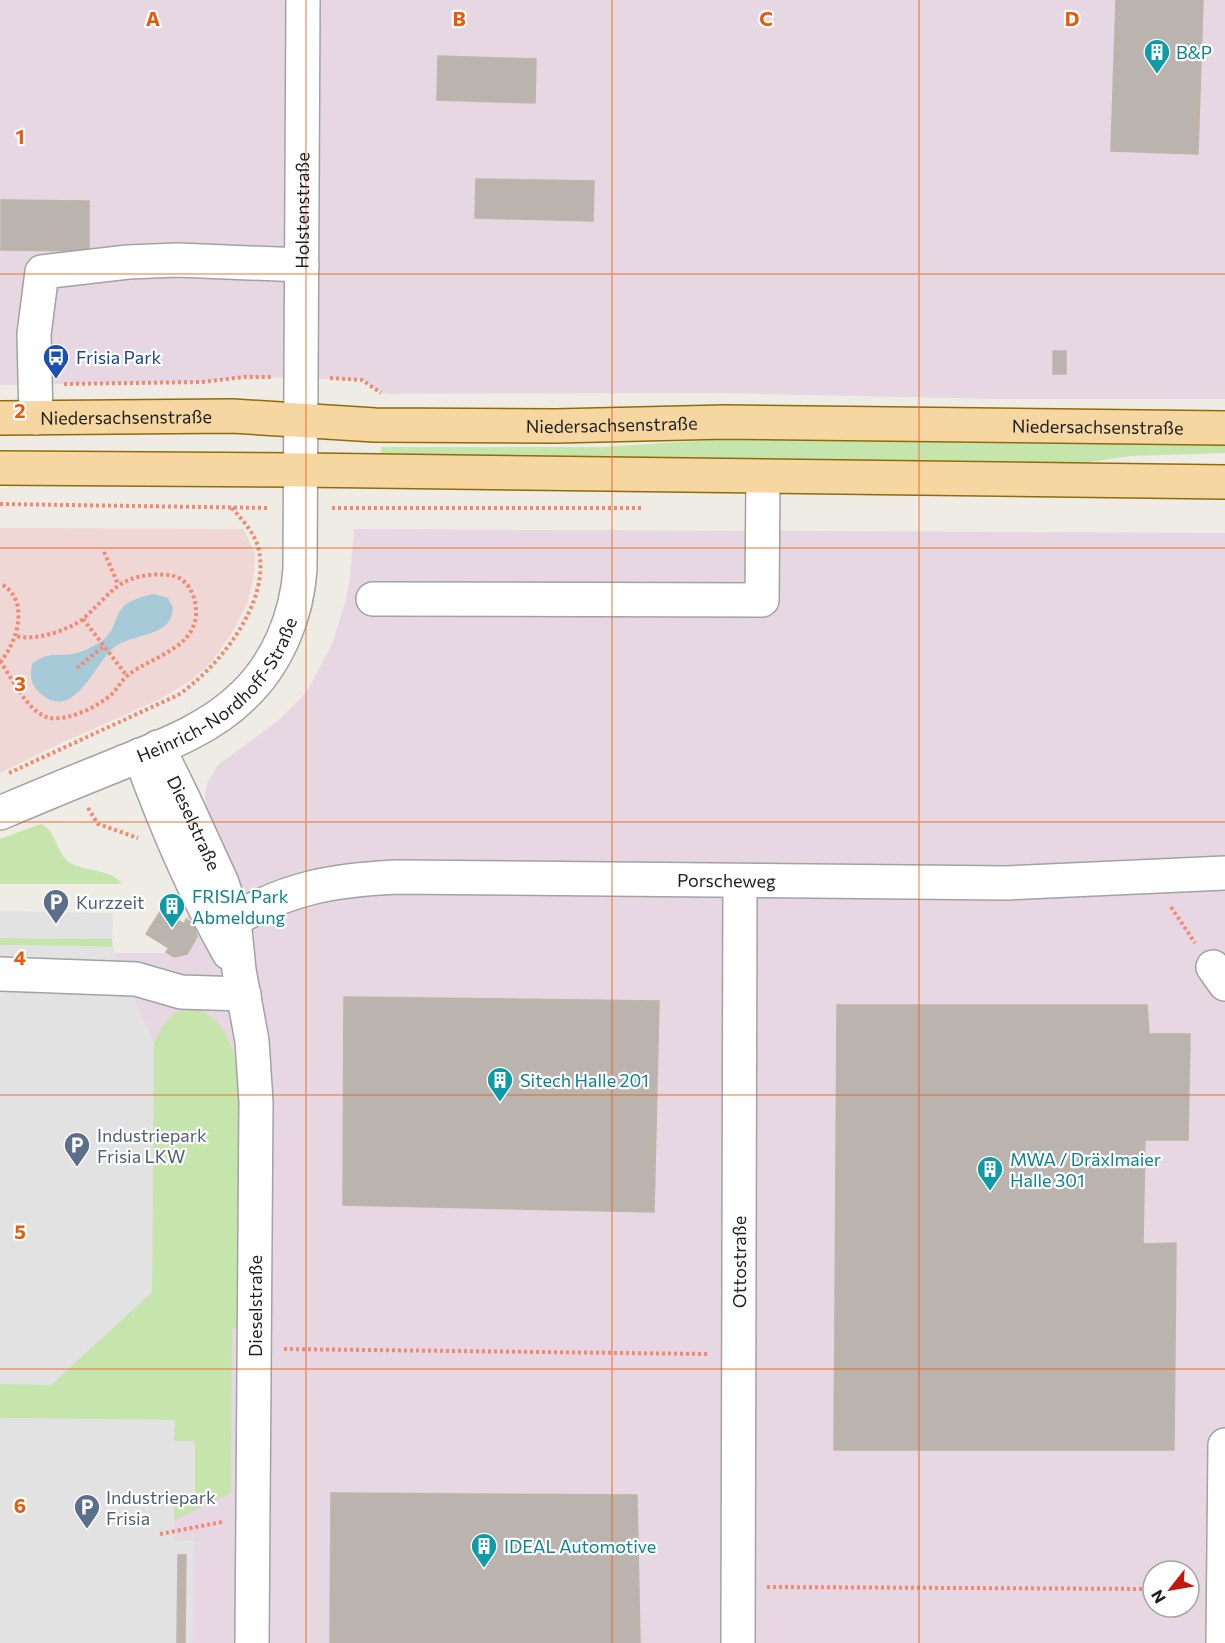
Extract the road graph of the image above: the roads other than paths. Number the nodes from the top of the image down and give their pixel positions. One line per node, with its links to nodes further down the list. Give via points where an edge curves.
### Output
1 (303, 0): 2 (street, Holstenstraße)
2 (302, 265): 4 (street, via 158,261 42,272 34,334); 5 (street, Holstenstraße)
3 (0, 418): 4 (main road, Niedersachsenstraße)
4 (36, 418): 5 (main road, Niedersachsenstraße, via 232,416)
5 (301, 420): 6 (main road, Niedersachsenstraße, via 375,425 725,422); 8 (street, Heinrich-Nordhoff-Straße)
6 (1225, 428)
7 (0, 468): 8 (main road)
8 (301, 470): 9 (main road); 12 (street, Heinrich-Nordhoff-Straße, via 299,584 279,646 242,697 208,722)
9 (763, 477): 10 (main road); 11 (street, via 762,600)
10 (1225, 482)
11 (373, 598)
12 (149, 751): 13 (street, Heinrich-Nordhoff-Straße); 16 (street, Dieselstraße, via 184,800 222,883); 18 (street, Dieselstraße, via 160,810)
13 (0, 813)
14 (1225, 873): 15 (street, Porscheweg, via 1007,883)
15 (740, 881): 16 (street, Porscheweg, via 360,879 329,882 295,892); 21 (street, Ottostraße)
16 (234, 920): 18 (street, Dieselstraße)
17 (0, 974): 18 (street, via 136,979 198,993)
18 (241, 982): 20 (street, Dieselstraße, via 252,1041 256,1102)
19 (1225, 1445): 22 (street)
20 (252, 1643)
21 (738, 1643)
22 (1223, 1643)

